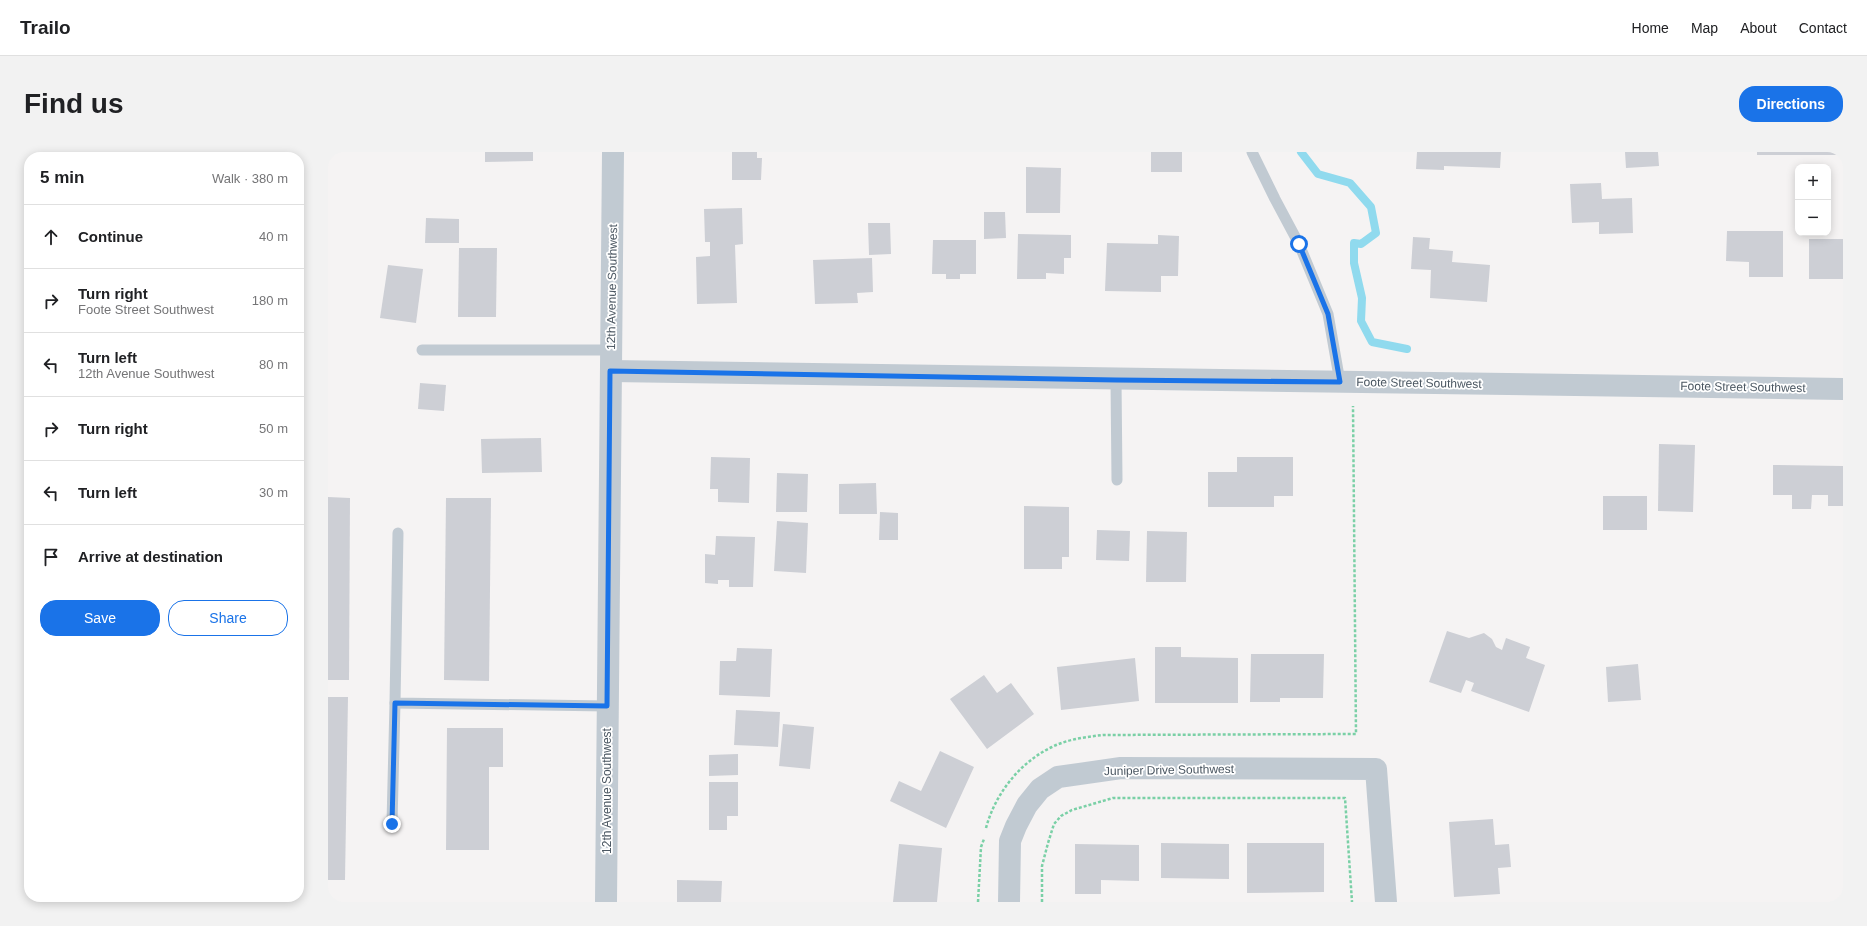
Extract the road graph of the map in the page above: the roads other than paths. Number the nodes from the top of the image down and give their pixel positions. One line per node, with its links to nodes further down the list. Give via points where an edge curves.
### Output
1 (613, 152): 4 (street, 12th Avenue Southwest)
2 (1252, 152): 6 (lane, via 1299,244 1328,314)
3 (422, 350): 4 (lane)
4 (611, 361): 5 (street, Foote Street Southwest); 11 (street, 12th Avenue Southwest)
5 (1116, 380): 6 (street, Foote Street Southwest); 8 (lane)
6 (1346, 382): 7 (street, Foote Street Southwest)
7 (1843, 389)
8 (1117, 480)
9 (398, 533): 10 (lane)
10 (395, 703): 11 (lane); 12 (lane)
11 (607, 706): 13 (street, 12th Avenue Southwest)
12 (392, 824)
13 (606, 902)
14 (1009, 902): 15 (street, Juniper Drive Southwest, via 1010,841 1027,805 1040,789 1058,777 1121,768 1376,769)
15 (1386, 902)

